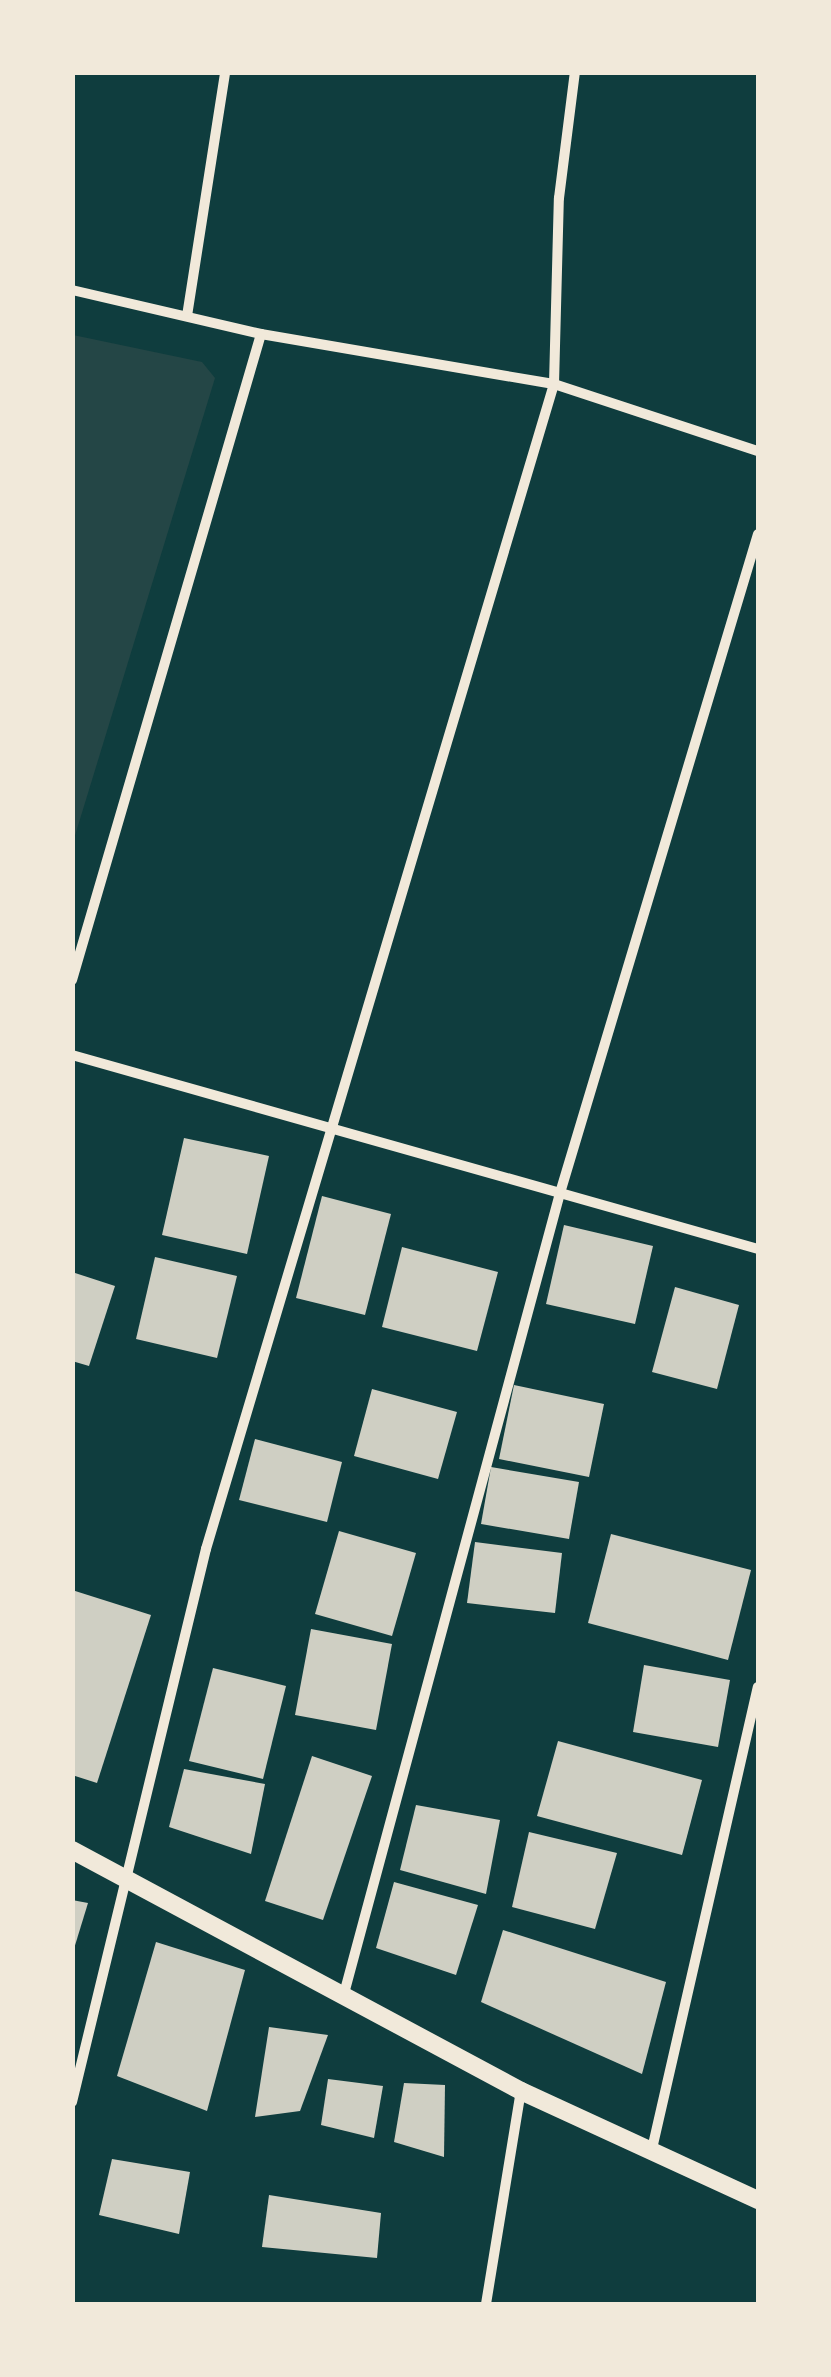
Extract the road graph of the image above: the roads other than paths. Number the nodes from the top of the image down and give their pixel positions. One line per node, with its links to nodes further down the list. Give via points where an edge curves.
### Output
1 (225, 72): 4 (street)
2 (575, 72): 6 (street, via 558,198)
3 (72, 290): 4 (street)
4 (187, 316): 5 (street)
5 (261, 334): 6 (street); 9 (street)
6 (554, 384): 7 (street); 11 (street)
7 (758, 451)
8 (758, 534): 12 (street)
9 (72, 980)
10 (72, 1055): 11 (street)
11 (329, 1128): 12 (street); 16 (street, via 206,1549)
12 (560, 1193): 13 (street); 17 (street)
13 (758, 1248)
14 (758, 1687): 20 (street)
15 (72, 1850): 16 (street)
16 (123, 1876): 17 (street); 19 (street)
17 (345, 1990): 18 (street)
18 (521, 2090): 20 (street); 22 (street)
19 (72, 2102)
20 (652, 2149): 21 (street)
21 (758, 2200)
22 (486, 2304)

